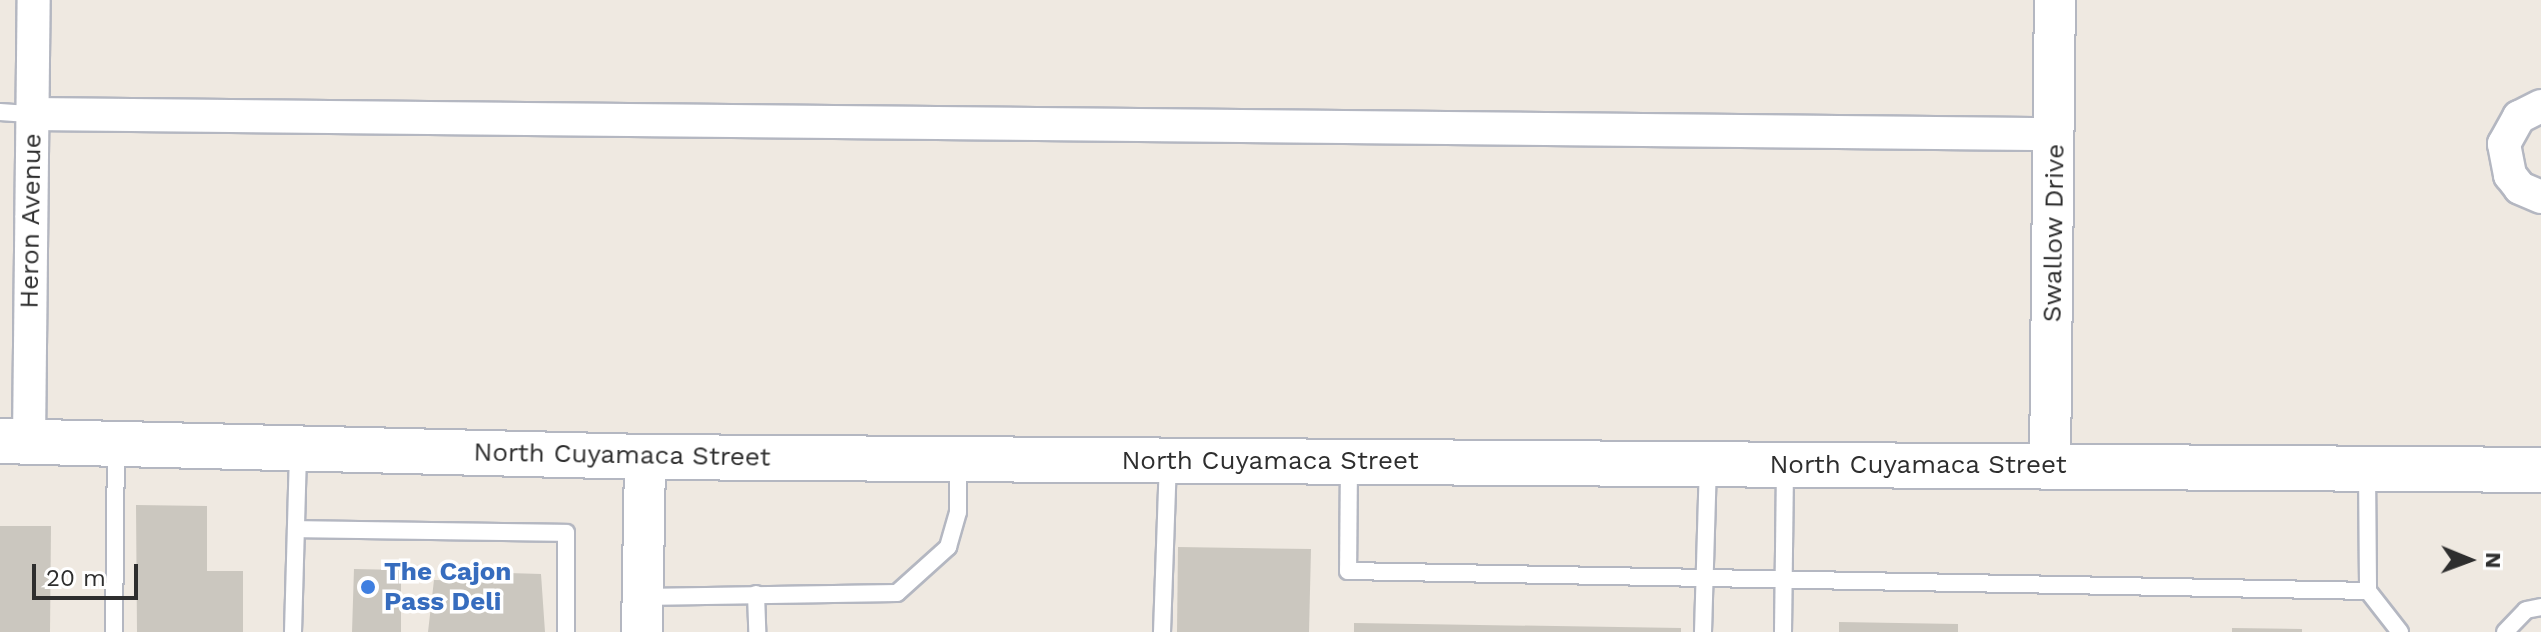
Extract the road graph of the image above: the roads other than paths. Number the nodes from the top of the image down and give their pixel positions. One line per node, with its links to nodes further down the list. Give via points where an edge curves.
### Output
1 (34, 0): 5 (street, Heron Avenue)
2 (2055, 0): 6 (street, Swallow Drive)
3 (2541, 106): 7 (street, via 2519,117 2504,144 2510,175 2520,188)
4 (0, 112): 5 (lane)
5 (32, 114): 6 (street); 8 (street, Heron Avenue)
6 (2056, 134): 17 (street, Swallow Drive)
7 (2541, 197)
8 (14, 442): 9 (main road, North Cuyamaca Street)
9 (116, 444): 10 (main road, North Cuyamaca Street); 27 (lane)
10 (298, 448): 11 (main road, North Cuyamaca Street); 20 (lane)
11 (645, 457): 12 (main road, North Cuyamaca Street); 26 (street)
12 (958, 459): 13 (main road, North Cuyamaca Street); 24 (lane, via 958,512 948,547 897,593)
13 (1168, 460): 14 (main road, North Cuyamaca Street); 31 (lane)
14 (1349, 462): 15 (main road, North Cuyamaca Street); 21 (lane, via 1348,571)
15 (1708, 464): 16 (main road, North Cuyamaca Street); 21 (lane)
16 (1785, 465): 17 (main road, North Cuyamaca Street); 22 (lane)
17 (2050, 466): 18 (main road, North Cuyamaca Street)
18 (2367, 469): 19 (main road, North Cuyamaca Street); 23 (lane)
19 (2541, 470)
20 (296, 529): 28 (lane); 29 (lane, via 566,533)
21 (1703, 578): 22 (lane); 32 (lane)
22 (1783, 580): 23 (lane); 33 (lane)
23 (2368, 591): 34 (lane)
24 (756, 594): 26 (lane); 30 (lane)
25 (2541, 607): 35 (lane, via 2526,610)
26 (642, 615)
27 (114, 632)
28 (293, 632)
29 (566, 632)
30 (757, 632)
31 (1162, 632)
32 (1703, 632)
33 (1783, 632)
34 (2400, 632)
35 (2505, 632)

